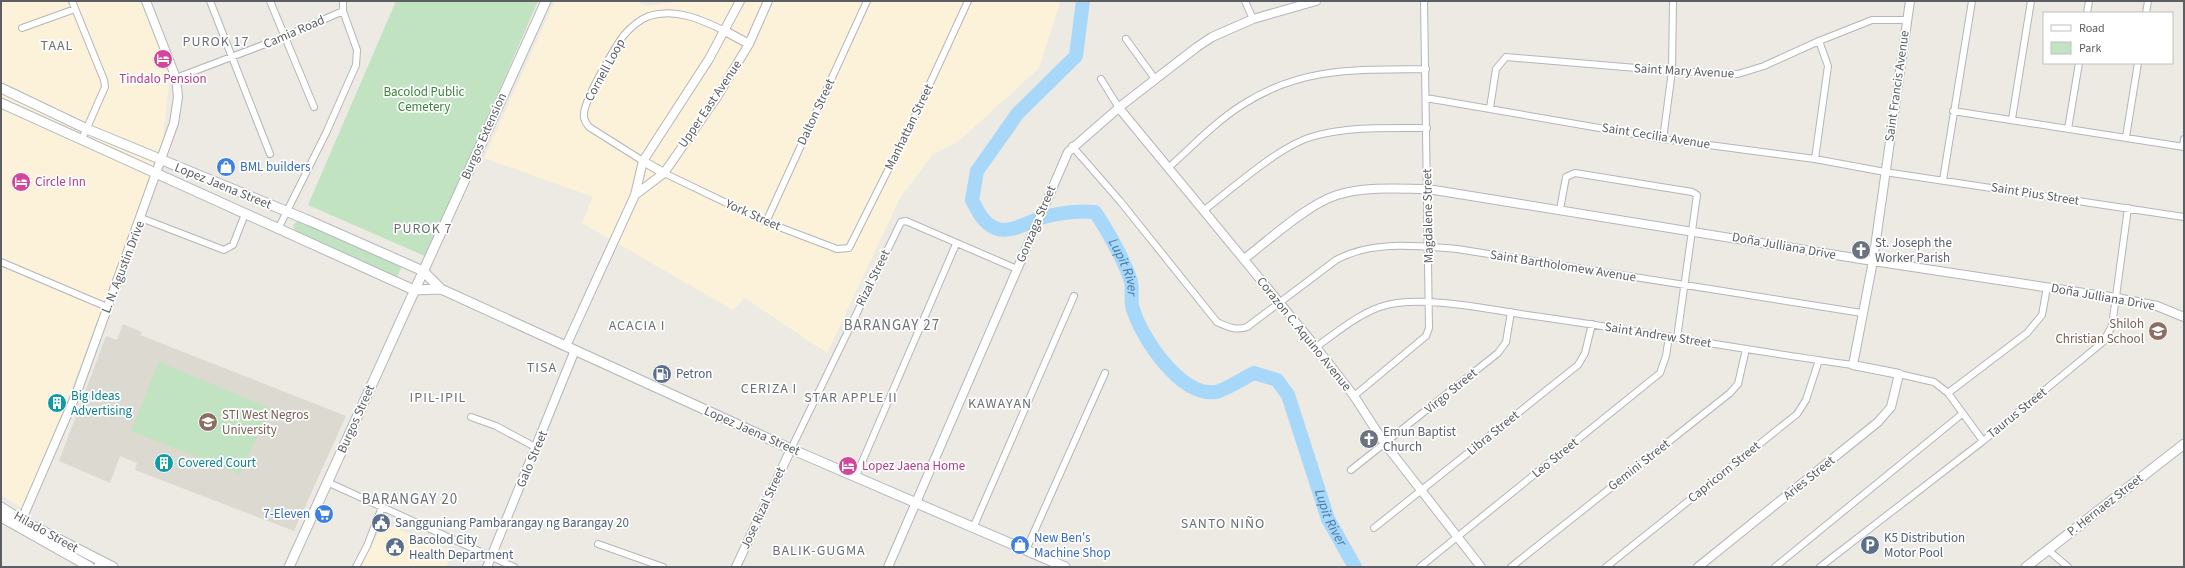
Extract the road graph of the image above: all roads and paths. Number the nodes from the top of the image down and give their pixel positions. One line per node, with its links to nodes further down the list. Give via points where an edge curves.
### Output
1 (72, 1): 20 (street)
2 (146, 1): 37 (street, L. N. Agustin Drive)
3 (210, 1): 32 (street)
4 (270, 1): 28 (street)
5 (343, 1): 21 (street)
6 (546, 1): 85 (main road, Burgos Extension)
7 (740, 1): 27 (street, Upper East Avenue)
8 (768, 1): 31 (street, Upper East Avenue)
9 (867, 1): 75 (street, Dalton Street)
10 (968, 1): 80 (street, Manhattan Street, via 852,245)
11 (1245, 1): 24 (street)
12 (1310, 1): 24 (street, Gonzaga Street)
13 (1424, 1): 35 (street, Magdalene Street)
14 (1673, 1): 36 (street)
15 (1910, 1): 25 (street, Saint Francis Avenue)
16 (1972, 1): 46 (street)
17 (2031, 1): 47 (street)
18 (2089, 1): 22 (street)
19 (2148, 1): 23 (street)
20 (75, 9): 26 (street); 49 (street, via 105,87)
21 (343, 12): 28 (street, Camia Road); 71 (street, via 357,50 356,65)
22 (2087, 12)
23 (2146, 12)
24 (1254, 19): 39 (street, Gonzaga Street, via 1212,38)
25 (1907, 20): 30 (street, Saint Mary Avenue, via 1872,20); 62 (street, Saint Francis Avenue)
26 (22, 28)
27 (725, 31): 31 (street); 60 (street, Upper East Avenue); 60 (street, Cornell Loop, via 694,17 672,13 660,14 637,22 618,44 585,106 584,121 589,128)
28 (284, 37): 32 (street, Camia Road); 43 (street)
29 (1126, 39): 39 (street)
30 (1819, 40): 36 (street, Saint Mary Avenue, via 1745,73); 58 (street, via 1828,66)
31 (749, 44): 63 (street, Upper East Avenue, via 721,91)
32 (232, 57): 37 (street, Camia Road); 57 (street)
33 (2079, 64): 50 (street)
34 (2138, 64): 51 (street)
35 (1426, 69): 41 (street, Magdalene Street); 61 (street, via 1345,70 1312,74 1279,86 1242,104)
36 (1672, 71): 45 (street, Saint Mary Avenue, via 1506,57 1496,69); 53 (street)
37 (176, 78): 59 (street, L. N. Agustin Drive, via 176,110)
38 (1101, 79): 44 (street)
39 (1155, 80): 44 (street, Gonzaga Street)
40 (1, 88): 49 (main road, Lopez Jaena Street)
41 (1426, 98): 45 (street, Saint Cecilia Avenue); 48 (street, Magdalene Street)
42 (1, 103): 52 (main road, Lopez Jaena Street)
43 (314, 107)
44 (1118, 108): 55 (street, Gonzaga Street); 61 (street, Corazon C. Aquino Avenue)
45 (1490, 108): 53 (street, Saint Cecilia Avenue)
46 (1953, 111): 47 (street); 65 (street)
47 (2012, 119): 50 (street)
48 (1426, 128): 66 (street, Magdalene Street); 70 (street, via 1348,129 1310,137 1274,157)
49 (87, 129): 52 (street); 59 (main road, Lopez Jaena Street)
50 (2068, 129): 51 (street)
51 (2126, 137): 56 (street)
52 (82, 139): 64 (main road, Lopez Jaena Street)
53 (1663, 139): 58 (street, Saint Cecilia Avenue)
54 (2184, 139): 56 (street)
55 (1072, 146): 84 (street, Gonzaga Street, via 1060,165); 93 (street, Saint Bartholomew Avenue, via 1120,201 1217,322 1239,330 1256,322)
56 (2183, 147)
57 (270, 154)
58 (1815, 159): 62 (street, Saint Cecilia Avenue)
59 (161, 161): 64 (street, L. N. Agustin Drive); 71 (main road, Lopez Jaena Street)
60 (643, 161): 63 (street); 67 (street, Upper East Avenue)
61 (1168, 168): 70 (street, Corazon C. Aquino Avenue)
62 (1885, 172): 65 (street, Saint Pius Street); 82 (street, Saint Francis Avenue)
63 (664, 173): 67 (street, Upper East Avenue); 75 (street, York Street)
64 (156, 174): 72 (main road, Lopez Jaena Street); 74 (street, L. N. Agustin Drive)
65 (1943, 180): 68 (street, Saint Pius Street)
66 (1428, 189): 69 (street, Doña Julliana Drive); 79 (street, Magdalene Street); 81 (street, Doña Julliana Drive, via 1362,190 1337,195 1310,210)
67 (635, 195): 101 (street, Upper East Avenue)
68 (2128, 208): 73 (street, Saint Pius Street); 91 (street, Taurus Street)
69 (1560, 209): 77 (street, Doña Julliana Drive); 77 (street, via 1566,177 1575,173 1583,174 1692,192 1697,195 1698,200)
70 (1203, 211): 81 (street, Corazon C. Aquino Avenue)
71 (287, 212): 76 (street); 85 (main road, Lopez Jaena Street)
72 (245, 214): 74 (street, via 233,245 224,250); 76 (main road, Lopez Jaena Street)
73 (2184, 217)
74 (141, 218): 94 (street, L. N. Agustin Drive)
75 (766, 222): 80 (street, York Street)
76 (278, 229): 89 (main road, Lopez Jaena Street)
77 (1693, 230): 82 (street, Doña Julliana Drive); 86 (street)
78 (956, 244): 84 (street, Rizal Street); 117 (street, Rizal Street, via 906,221 901,222); 119 (street)
79 (1429, 247): 86 (street, Saint Bartholomew Avenue, via 1457,249); 92 (street, Magdalene Street); 93 (street, Saint Bartholomew Avenue, via 1391,246 1349,253)
80 (845, 250)
81 (1244, 259): 93 (street, Corazon C. Aquino Avenue)
82 (1873, 261): 87 (street, Doña Julliana Drive); 96 (street, Saint Francis Avenue)
83 (1, 262): 94 (street)
84 (1017, 269): 122 (street, Gonzaga Street)
85 (423, 271): 88 (main road, Lopez Jaena Street); 89 (main road, Burgos Street)
86 (1686, 285): 96 (street, Saint Bartholomew Avenue); 100 (street)
87 (2047, 286): 91 (street, Doña Julliana Drive); 109 (street, via 2042,315 2028,333)
88 (442, 289): 89 (main road, Lopez Jaena Street); 101 (main road, Lopez Jaena Street)
89 (414, 290): 120 (main road, Burgos Street)
90 (1074, 296): 127 (street)
91 (2117, 298): 97 (street, Doña Julliana Drive, via 2157,306); 113 (street, Taurus Street, via 2112,326 2103,342)
92 (1429, 302): 95 (street, Saint Andrew Street); 102 (street, Saint Andrew Street, via 1380,307 1359,317); 110 (street, Magdalene Street, via 1430,319 1426,336)
93 (1278, 304): 102 (street, Corazon C. Aquino Avenue)
94 (108, 307): 126 (street, L. N. Agustin Drive, via 76,397)
95 (1511, 312): 98 (street, Saint Andrew Street); 114 (street, Virgo Street, via 1506,342 1498,353)
96 (1862, 313): 106 (street, Saint Francis Avenue)
97 (2184, 317)
98 (1592, 324): 99 (street, Saint Andrew Street); 121 (street, Libra Street, via 1585,353 1578,365)
99 (1669, 336): 100 (street, Saint Andrew Street); 129 (street, Leo Street, via 1660,373)
100 (1677, 338): 103 (street, Saint Andrew Street)
101 (566, 346): 104 (main road, Lopez Jaena Street)
102 (1316, 347): 110 (street, Corazon C. Aquino Avenue)
103 (1746, 349): 105 (street, Saint Andrew Street); 147 (street, Gemini Street, via 1738,384 1730,393)
104 (575, 350): 116 (street, Galo Street); 117 (main road, Lopez Jaena Street)
105 (1819, 360): 106 (street, Saint Andrew Street); 148 (street, Capricorn Street, via 1806,400 1797,414)
106 (1853, 365): 108 (street, Saint Andrew Street)
107 (1105, 373): 131 (street)
108 (1899, 374): 109 (street, Saint Andrew Street, via 1934,382); 149 (street, Aries Street, via 1891,407 1878,422)
109 (1948, 393): 111 (street, Saint Andrew Street)
110 (1354, 396): 114 (street, Corazon C. Aquino Avenue)
111 (1962, 414): 113 (street, Saint Andrew Street); 150 (street)
112 (470, 417): 116 (street, via 496,426)
113 (1983, 441): 151 (street, Taurus Street)
114 (1385, 444): 118 (street, Virgo Street); 121 (street, Corazon C. Aquino Avenue)
115 (2184, 444): 132 (main road, P. Hernaez Street)
116 (537, 448): 133 (street, Galo Street)
117 (791, 449): 119 (main road, Lopez Jaena Street); 143 (street, Jose Rizal Street)
118 (1351, 470)
119 (856, 476): 122 (main road, Lopez Jaena Street)
120 (328, 482): 124 (street); 138 (main road, Burgos Street)
121 (1421, 490): 128 (street, Libra Street); 129 (street, Corazon C. Aquino Avenue)
122 (916, 504): 127 (main road, Lopez Jaena Street); 144 (street, Gonzaga Street)
123 (1, 507): 126 (main road, Hilado Street)
124 (382, 507): 133 (street); 139 (street)
125 (1, 517): 126 (main road, Hilado Street)
126 (20, 524): 134 (main road, Hilado Street); 136 (main road, Hilado Street)
127 (973, 528): 131 (main road, Lopez Jaena Street)
128 (1374, 528)
129 (1457, 536): 145 (street, Leo Street); 146 (street, Corazon C. Aquino Avenue)
130 (598, 544): 142 (street)
131 (1026, 550): 135 (main road, Lopez Jaena Street)
132 (2048, 550): 152 (main road, P. Hernaez Street); 153 (street)
133 (491, 557): 140 (street, Galo Street); 141 (street)
134 (98, 564): 137 (main road, Hilado Street)
135 (1062, 566)
136 (90, 567)
137 (113, 567)
138 (289, 567)
139 (356, 567)
140 (487, 567)
141 (514, 567)
142 (663, 567)
143 (736, 567)
144 (888, 567)
145 (1420, 567)
146 (1480, 567)
147 (1511, 567)
148 (1606, 567)
149 (1698, 567)
150 (1775, 567)
151 (1820, 567)
152 (2026, 567)
153 (2068, 567)

